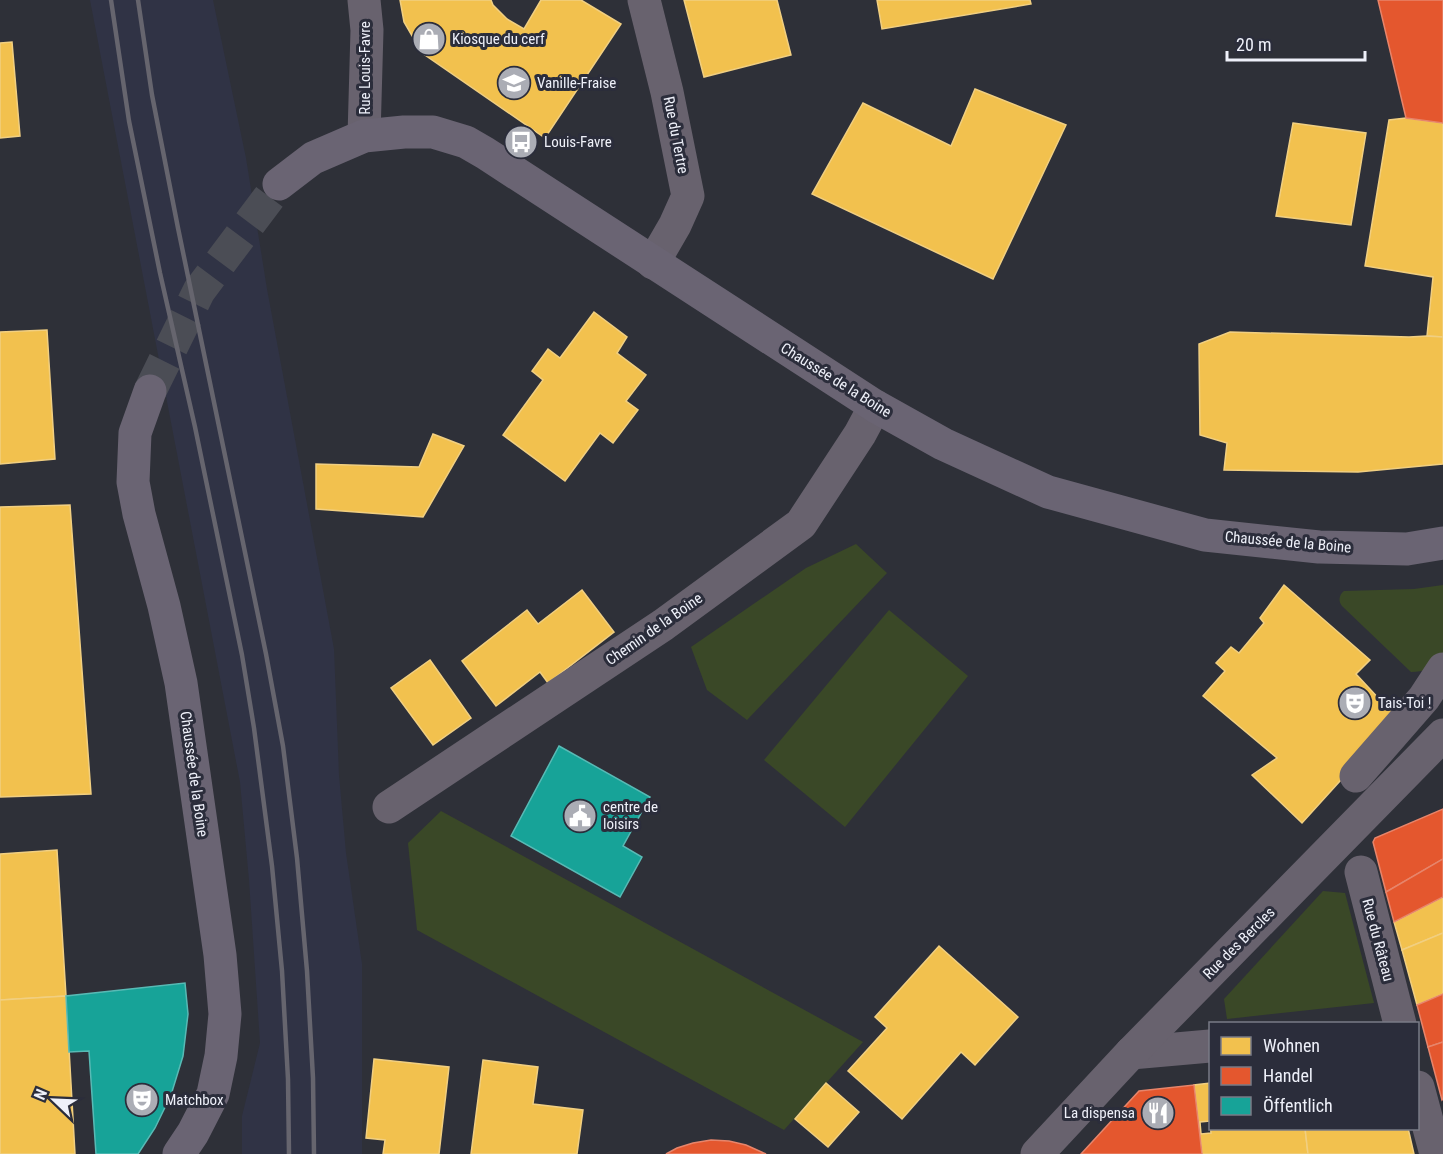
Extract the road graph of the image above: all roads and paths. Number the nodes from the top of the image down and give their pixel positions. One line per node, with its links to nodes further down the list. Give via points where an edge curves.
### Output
1 (364, 0): 3 (street, Rue Louis-Favre)
2 (644, 0): 5 (street, Rue du Tertre, via 688,196)
3 (364, 136): 4 (main road, Chaussée de la Boine, via 313,158); 5 (main road, Chaussée de la Boine, via 433,132 466,142)
4 (279, 184)
5 (653, 263): 7 (main road, Chaussée de la Boine)
6 (150, 391): 18 (main road, Chaussée de la Boine, via 135,433 133,482 181,683 225,1014 213,1094)
7 (875, 406): 8 (main road, Chaussée de la Boine, via 943,444 1048,492 1205,535 1319,547 1407,549); 12 (street, Chemin de la Boine, via 801,524 663,625)
8 (1443, 543)
9 (1443, 669): 11 (street, via 1424,698)
10 (1443, 737): 16 (street, Rue des Bercles)
11 (1356, 776)
12 (389, 807)
13 (1356, 865): 14 (street, Rue du Râteau)
14 (1400, 1022)
15 (1209, 1046): 16 (street)
16 (1131, 1053): 19 (street, Rue des Bercles)
17 (1419, 1091): 20 (street)
18 (179, 1154)
19 (1037, 1154)
20 (1436, 1154)

